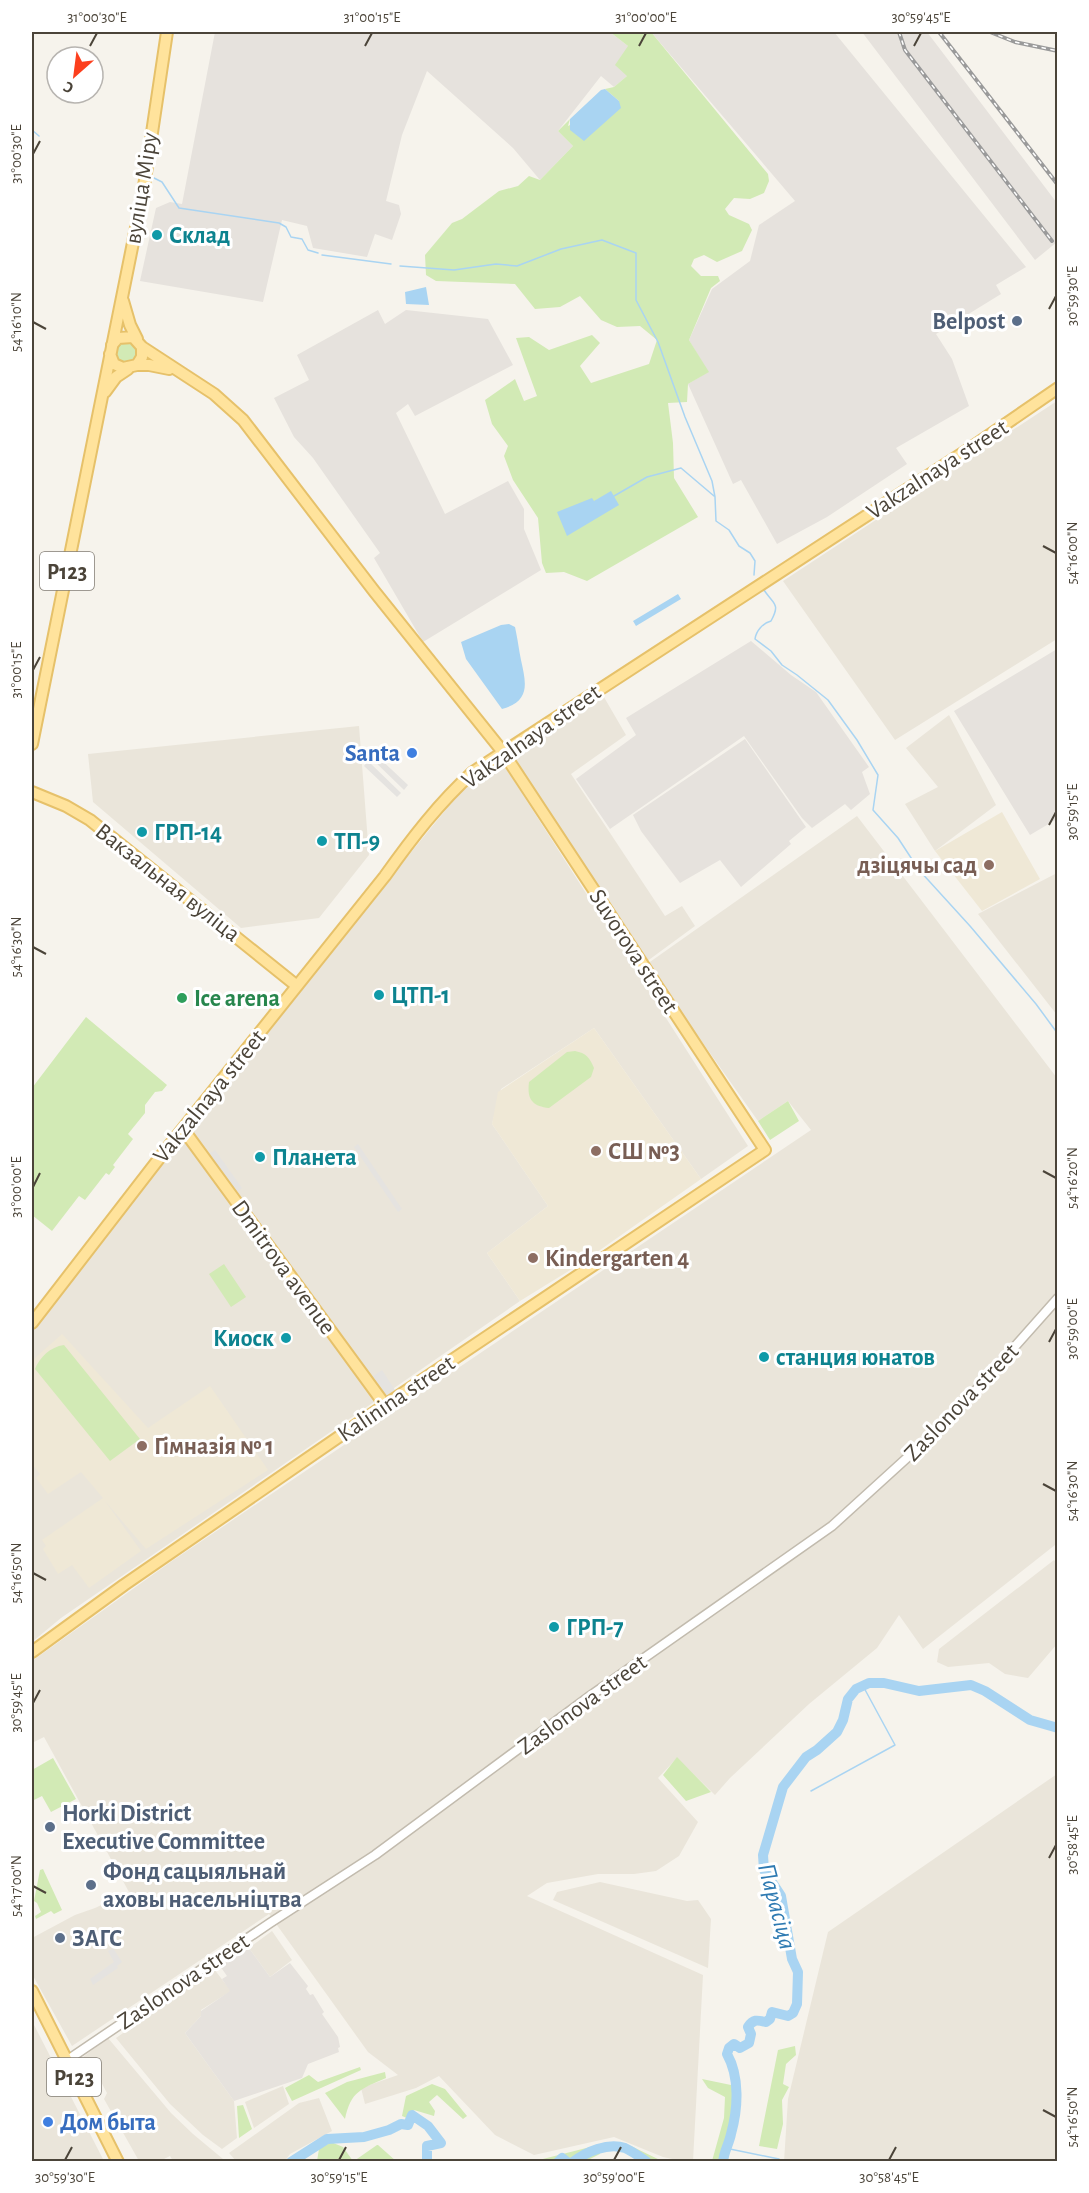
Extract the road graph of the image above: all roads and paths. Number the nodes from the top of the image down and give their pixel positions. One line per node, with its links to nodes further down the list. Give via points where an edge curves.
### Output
1 (167, 32): 2 (main road, вуліца Міру / Р123, via 143,193)
2 (122, 295): 3 (main road); 4 (main road, вуліца Міру / Р123)
3 (140, 343): 4 (main road, via 123,336 114,341); 5 (main road, via 142,357); 6 (main road, Suvorova street)
4 (111, 350): 5 (main road, via 114,363); 8 (main road, Р123)
5 (132, 367): 6 (main road, via 149,365); 8 (main road, via 116,377)
6 (178, 371): 10 (main road, Suvorova street, via 214,394 243,420)
7 (1058, 388): 10 (main road, Vakzalnaya street)
8 (102, 397): 9 (main road, Р123)
9 (32, 744)
10 (503, 752): 12 (main road, Vakzalnaya street, via 473,772 436,808); 14 (main road, Suvorova street)
11 (32, 792): 12 (main road, Вакзальная вуліца, via 90,820)
12 (297, 986): 13 (main road, Vakzalnaya street)
13 (183, 1129): 16 (main road, Vakzalnaya street); 17 (main road, Dmitrova avenue)
14 (765, 1150): 17 (main road, Kalinina street)
15 (1058, 1298): 20 (street, Zaslonova street, via 953,1416 832,1526 590,1696 375,1856)
16 (32, 1323)
17 (385, 1405): 18 (main road, Kalinina street)
18 (32, 1652)
19 (32, 1991): 20 (main road, Р123)
20 (66, 2061): 21 (main road, Р123)
21 (118, 2162)

